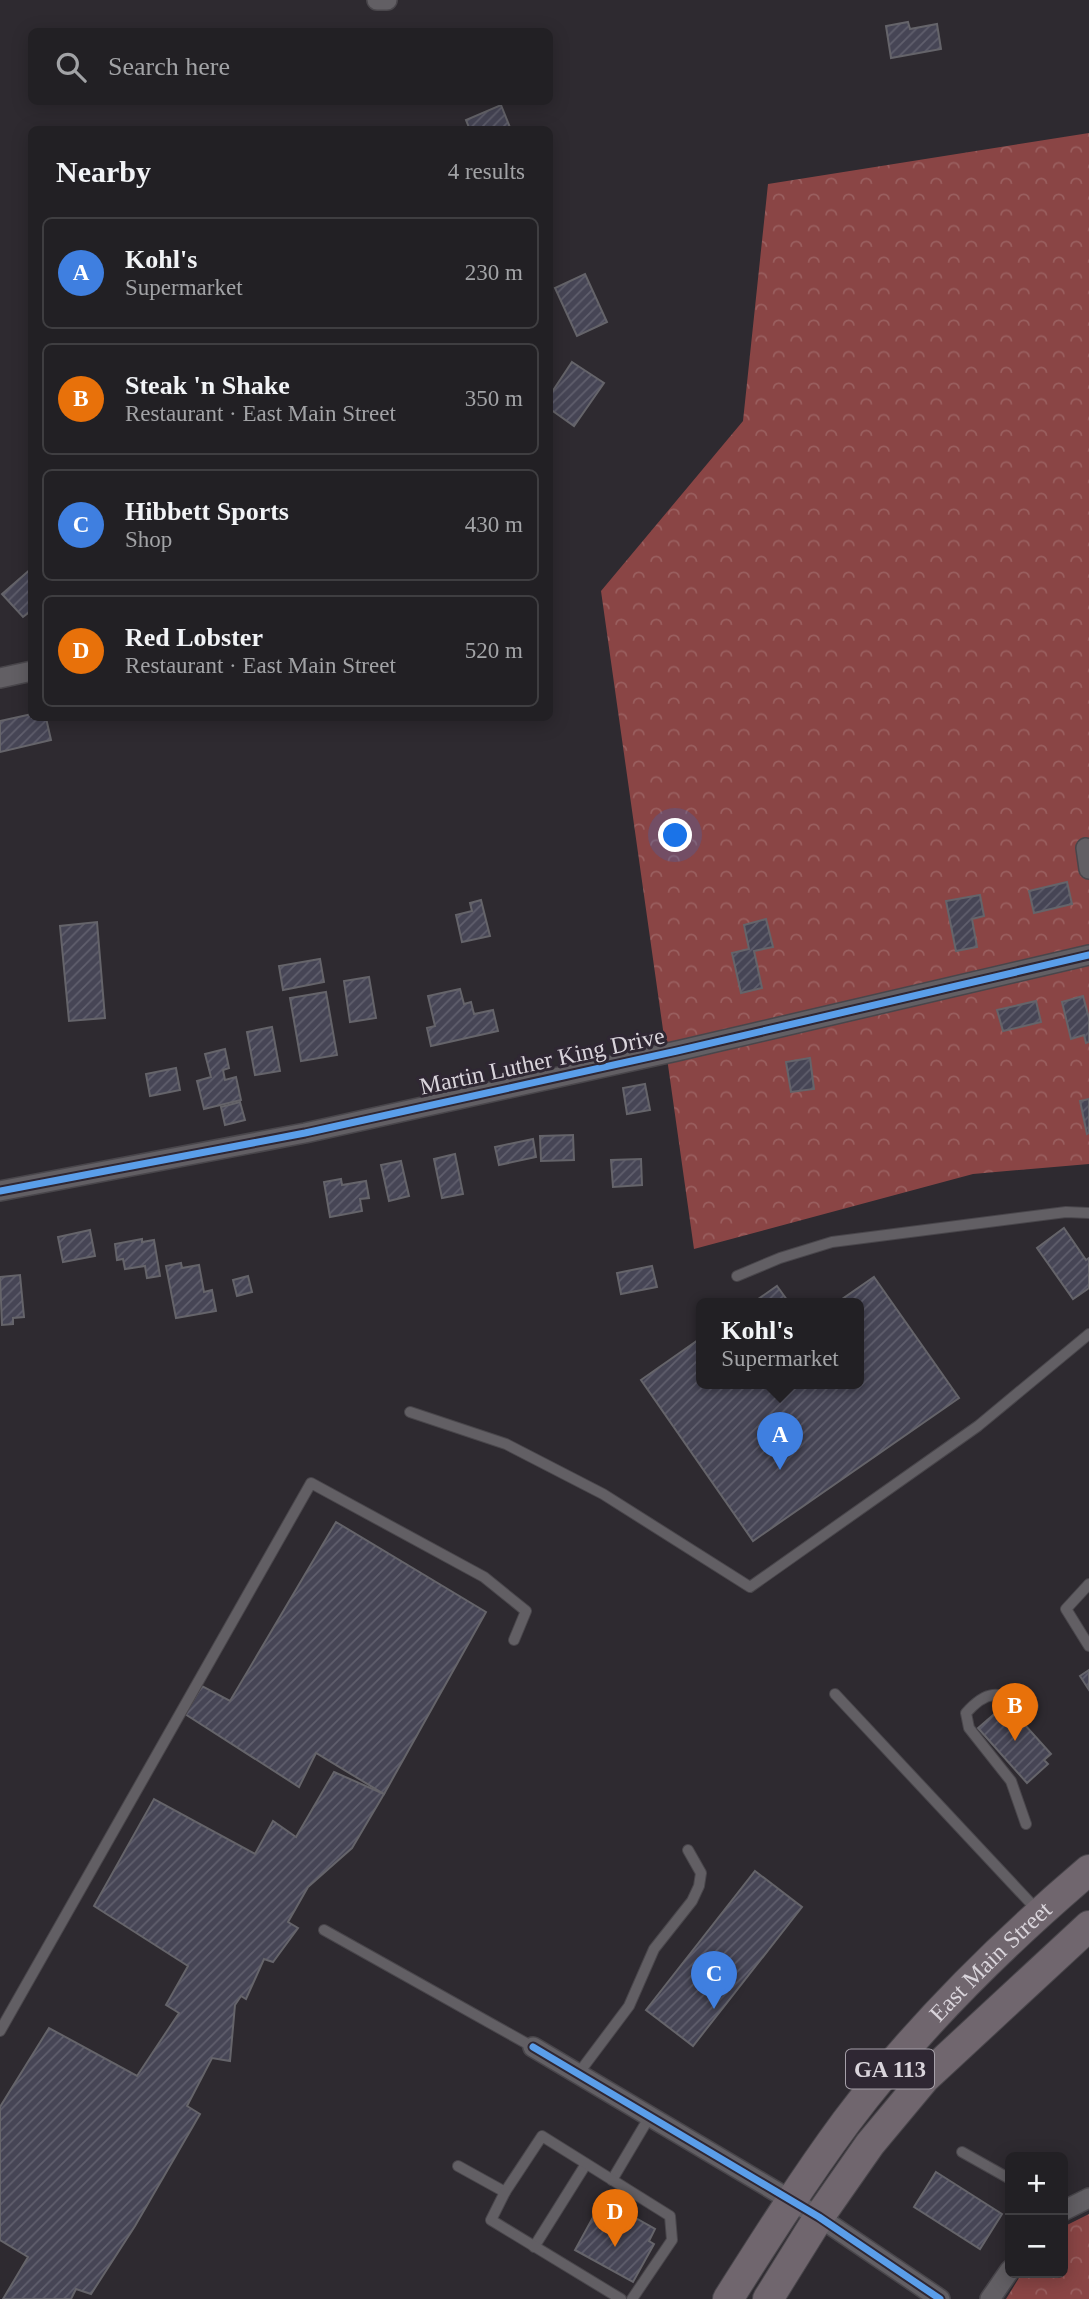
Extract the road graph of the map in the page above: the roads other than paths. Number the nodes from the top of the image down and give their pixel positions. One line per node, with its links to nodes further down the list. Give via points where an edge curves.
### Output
1 (377, 0): 2 (street)
2 (387, 0)
3 (28, 672): 4 (street)
4 (0, 678)
5 (1086, 848): 6 (street)
6 (1089, 869)
7 (1089, 954): 8 (street, Martin Luther King Drive, via 304,1133)
8 (0, 1191)
9 (1089, 1213): 10 (lane, via 1066,1212 832,1242)
10 (737, 1276)
11 (1089, 1334): 12 (lane, via 978,1426 750,1587 603,1494 506,1444)
12 (410, 1412)
13 (1089, 1584): 15 (lane, via 1066,1609)
14 (514, 1640): 24 (lane, via 526,1611 484,1577 311,1483)
15 (1089, 1646)
16 (835, 1694): 21 (lane)
17 (1033, 1706): 18 (lane, via 1000,1694 980,1698 965,1713 969,1728 1011,1781)
18 (1026, 1824)
19 (688, 1850): 26 (lane, via 701,1873 692,1901 654,1949 629,2006)
20 (1089, 1870): 21 (main road, East Main Street / GA 113)
21 (1040, 1913): 35 (main road, East Main Street / GA 113, via 898,2060)
22 (324, 1930): 25 (lane)
23 (1082, 1936): 37 (main road, East Main Street / GA 113, via 925,2078 870,2144)
24 (0, 2031)
25 (533, 2047): 26 (street)
26 (578, 2074): 27 (street)
27 (650, 2116): 32 (lane); 35 (street)
28 (961, 2152): 31 (lane)
29 (586, 2164): 32 (lane); 33 (lane, via 542,2136); 38 (lane)
30 (457, 2166): 33 (lane)
31 (1005, 2176)
32 (612, 2180): 41 (lane, via 670,2216 672,2240)
33 (505, 2192): 38 (lane, via 491,2220)
34 (1089, 2198): 36 (street)
35 (791, 2200): 37 (street); 42 (main road, East Main Street / GA 113)
36 (1068, 2207)
37 (819, 2217): 43 (main road, East Main Street / GA 113); 44 (street)
38 (534, 2247): 40 (lane)
39 (1005, 2277): 45 (street)
40 (621, 2299)
41 (632, 2299)
42 (728, 2299)
43 (768, 2299)
44 (940, 2299)
45 (990, 2299)

